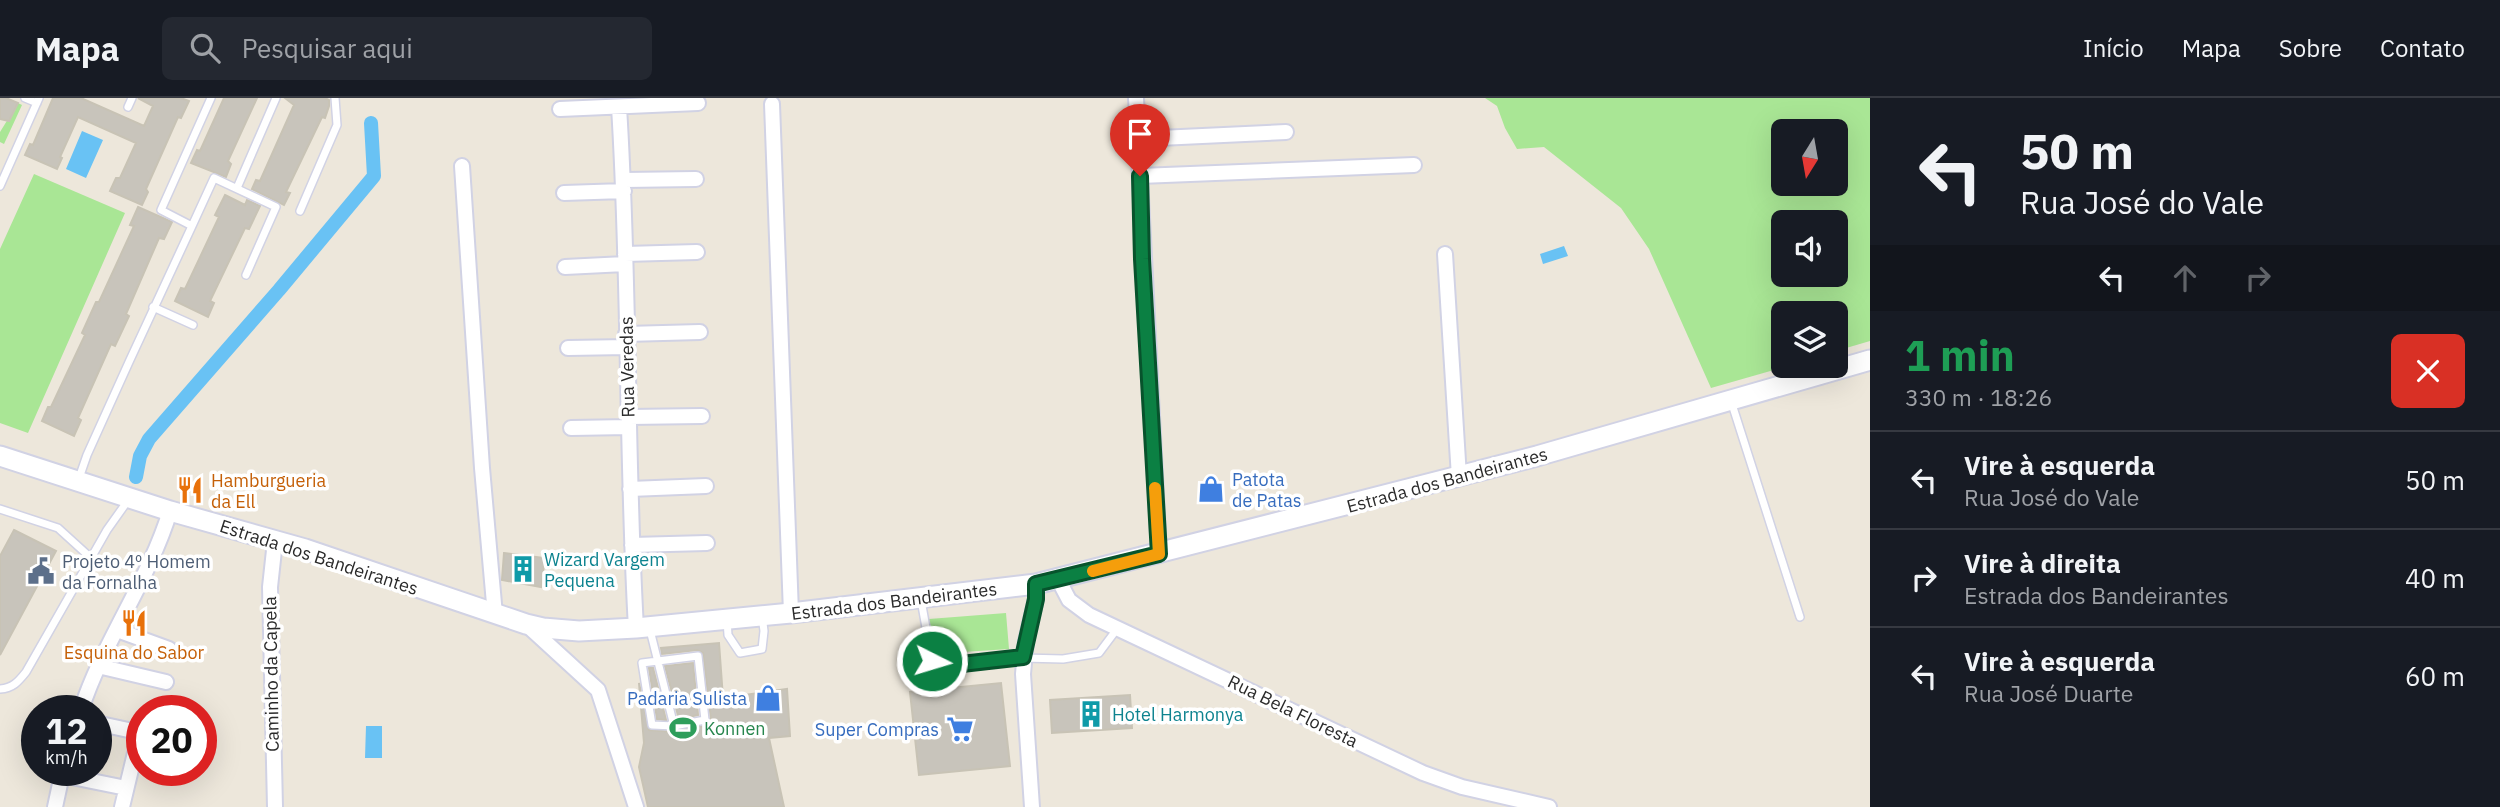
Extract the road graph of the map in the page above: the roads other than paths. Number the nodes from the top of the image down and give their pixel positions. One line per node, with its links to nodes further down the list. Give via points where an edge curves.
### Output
1 (24, 98): 7 (lane)
2 (132, 98): 10 (lane)
3 (211, 98): 24 (lane, via 161,210)
4 (276, 98): 21 (lane)
5 (335, 98): 23 (lane, via 337,125)
6 (1136, 98): 14 (street)
7 (38, 100): 19 (lane)
8 (698, 103): 11 (street)
9 (772, 104): 56 (street)
10 (128, 107)
11 (620, 107): 12 (street); 20 (street, Rua Veredas)
12 (560, 109)
13 (1286, 132): 14 (street)
14 (1138, 139): 17 (street)
15 (1414, 165): 17 (street)
16 (462, 166): 57 (street)
17 (1140, 176): 51 (street)
18 (696, 178): 20 (street)
19 (0, 186)
20 (624, 186): 22 (street); 27 (street, Rua Veredas)
21 (237, 188): 24 (lane, via 214,178); 29 (lane, via 276,206)
22 (564, 193)
23 (300, 211)
24 (192, 226): 30 (lane)
25 (697, 252): 27 (street)
26 (1445, 254): 41 (street)
27 (625, 259): 28 (street); 33 (street, Rua Veredas)
28 (565, 267)
29 (246, 275)
30 (153, 307): 31 (lane); 42 (lane)
31 (193, 326)
32 (700, 332): 33 (street)
33 (627, 340): 34 (street); 38 (street, Rua Veredas)
34 (568, 348)
35 (1870, 360): 36 (main road, Estrada dos Bandeirantes)
36 (1731, 400): 41 (main road, Estrada dos Bandeirantes); 59 (lane)
37 (702, 415): 38 (street)
38 (629, 422): 39 (street); 44 (street, Rua Veredas)
39 (571, 428)
40 (0, 456): 42 (main road, Estrada dos Bandeirantes)
41 (1459, 477): 51 (main road, Estrada dos Bandeirantes)
42 (78, 481): 45 (main road, Estrada dos Bandeirantes)
43 (706, 486): 44 (street)
44 (630, 489): 50 (street, Rua Veredas)
45 (130, 498): 47 (main road, Estrada dos Bandeirantes); 52 (lane)
46 (0, 509): 52 (lane, via 58,528)
47 (170, 511): 48 (main road, Estrada dos Bandeirantes); 64 (street)
48 (275, 541): 57 (main road, Estrada dos Bandeirantes); 79 (street, Caminho da Capela, via 270,587)
49 (707, 544): 50 (street)
50 (632, 545): 62 (street, Rua Veredas)
51 (1159, 554): 53 (main road, Estrada dos Bandeirantes)
52 (91, 558): 70 (lane, via 26,672 18,683)
53 (1058, 579): 54 (main road, Estrada dos Bandeirantes); 63 (street, Rua Bela Floresta, via 1069,600)
54 (1036, 584): 55 (main road, Estrada dos Bandeirantes); 66 (street)
55 (920, 599): 56 (main road, Estrada dos Bandeirantes); 66 (lane, via 932,661 944,666)
56 (791, 613): 58 (main road, Estrada dos Bandeirantes)
57 (495, 615): 61 (main road, Estrada dos Bandeirantes)
58 (762, 616): 60 (main road, Estrada dos Bandeirantes); 60 (lane, via 762,649 740,653 728,635)
59 (1800, 617)
60 (727, 619): 62 (main road, Estrada dos Bandeirantes)
61 (526, 624): 62 (main road, Estrada dos Bandeirantes, via 579,631); 80 (street, via 598,690)
62 (643, 627): 67 (lane)
63 (1117, 628): 66 (lane, via 1099,653 1063,659); 76 (street, Rua Bela Floresta, via 1423,773)
64 (117, 630): 65 (street); 68 (street)
65 (169, 649)
66 (1023, 657): 81 (street)
67 (657, 660): 72 (lane); 72 (lane, via 642,663 652,724); 72 (lane, via 698,656 705,720)
68 (98, 666): 69 (street); 71 (street)
69 (166, 682)
70 (0, 690)
71 (86, 695)
72 (674, 726)
73 (112, 785): 75 (street)
74 (59, 786): 77 (street)
75 (126, 788): 78 (street)
76 (1539, 806)
77 (55, 807)
78 (122, 807)
79 (275, 807)
80 (636, 807)
81 (1032, 807)

